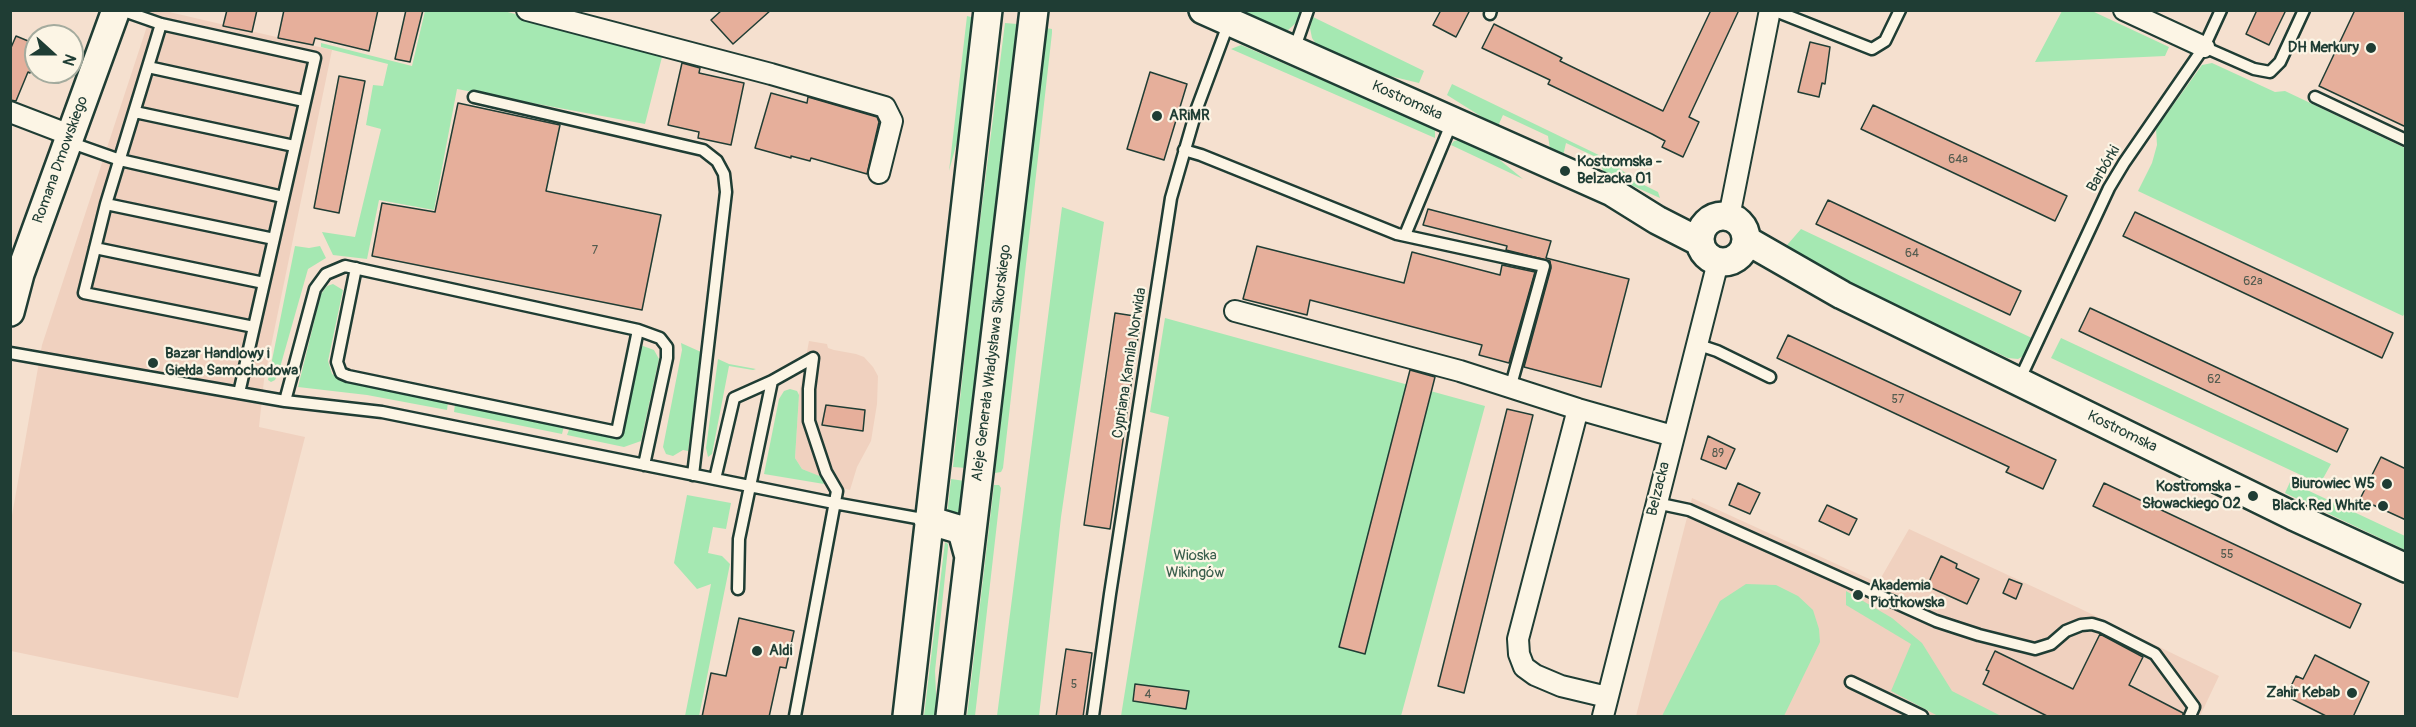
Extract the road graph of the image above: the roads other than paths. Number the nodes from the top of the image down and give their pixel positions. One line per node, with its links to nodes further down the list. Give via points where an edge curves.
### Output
1 (119, 10): 13 (lane); 23 (street, Romana Dmowskiego)
2 (527, 10): 28 (street, via 885,107 892,121)
3 (988, 10): 58 (street)
4 (1034, 10): 59 (street, Aleje Generała Władysława Sikorskiego)
5 (1203, 10): 12 (street, Kostromska)
6 (1308, 10): 15 (lane)
7 (1771, 10): 8 (lane, via 1872,49 1886,41); 31 (street)
8 (1900, 10)
9 (2124, 10): 14 (street)
10 (2222, 10): 14 (lane, Barbórki)
11 (2304, 10): 14 (lane, via 2280,62 2270,72)
12 (1229, 22): 15 (street, Kostromska); 26 (lane, Cypriana Kamila Norwida)
13 (161, 24): 16 (lane); 19 (lane, via 315,58)
14 (2204, 47): 46 (lane, Barbórki, via 2109,188)
15 (1294, 51): 22 (street, Kostromska)
16 (148, 68): 19 (lane); 21 (lane)
17 (474, 97): 53 (lane, via 703,150 717,161 724,174 726,192)
18 (2314, 98): 24 (lane)
19 (304, 101): 25 (lane)
20 (10, 112): 23 (street)
21 (135, 112): 25 (lane); 27 (lane)
22 (1452, 121): 31 (street, Kostromska, via 1611,192 1662,205); 32 (lane)
23 (69, 139): 27 (lane); 39 (street, Romana Dmowskiego)
24 (2406, 140)
25 (294, 146): 29 (lane)
26 (1184, 150): 32 (lane); 67 (lane, Cypriana Kamila Norwida, via 1171,198)
27 (120, 160): 29 (lane); 30 (lane)
28 (879, 173)
29 (283, 197): 33 (lane)
30 (106, 204): 33 (lane); 34 (lane)
31 (1712, 227): 35 (street, via 1708,257); 35 (street, via 1741,225)
32 (1405, 236): 47 (lane, via 1544,266)
33 (273, 239): 37 (lane)
34 (95, 248): 37 (lane); 40 (lane, via 84,293)
35 (1734, 253): 42 (street, Belzacka); 46 (street, Kostromska, via 1839,293)
36 (356, 268): 41 (lane); 41 (lane, via 337,362 341,373 359,378 617,432); 49 (lane, via 345,266 326,274 315,290)
37 (264, 283): 40 (lane)
38 (1235, 311): 47 (street)
39 (10, 312)
40 (254, 327): 48 (lane)
41 (638, 330): 52 (lane, via 660,338 667,347)
42 (1696, 344): 44 (lane); 51 (street, Belzacka)
43 (10, 353): 48 (lane)
44 (1770, 377)
45 (772, 381): 54 (lane, via 734,398); 55 (lane); 56 (lane, via 813,358 809,421 826,472 837,490)
46 (2019, 381): 60 (street, Kostromska)
47 (1512, 385): 50 (street)
48 (239, 393): 49 (lane)
49 (285, 401): 52 (lane, via 382,412)
50 (1578, 409): 51 (street); 63 (street, via 1518,639 1519,654 1524,667 1535,675)
51 (1673, 436): 57 (street, Belzacka)
52 (644, 465): 53 (lane)
53 (693, 475): 54 (lane)
54 (715, 479): 55 (lane)
55 (750, 486): 56 (lane); 61 (lane, via 739,539)
56 (834, 503): 58 (lane); 64 (lane)
57 (1656, 503): 63 (street, Belzacka); 69 (lane, via 1689,510 1936,621 1978,635 2035,649 2082,625 2102,627 2155,654 2194,707)
58 (928, 520): 59 (street, via 958,529); 65 (street)
59 (969, 557): 66 (street, Aleje Generała Władysława Sikorskiego)
60 (2404, 568)
61 (738, 589)
62 (1851, 682): 68 (lane)
63 (1605, 707)
64 (795, 717)
65 (907, 717)
66 (950, 717)
67 (1093, 717)
68 (1922, 717)
69 (2190, 717)

